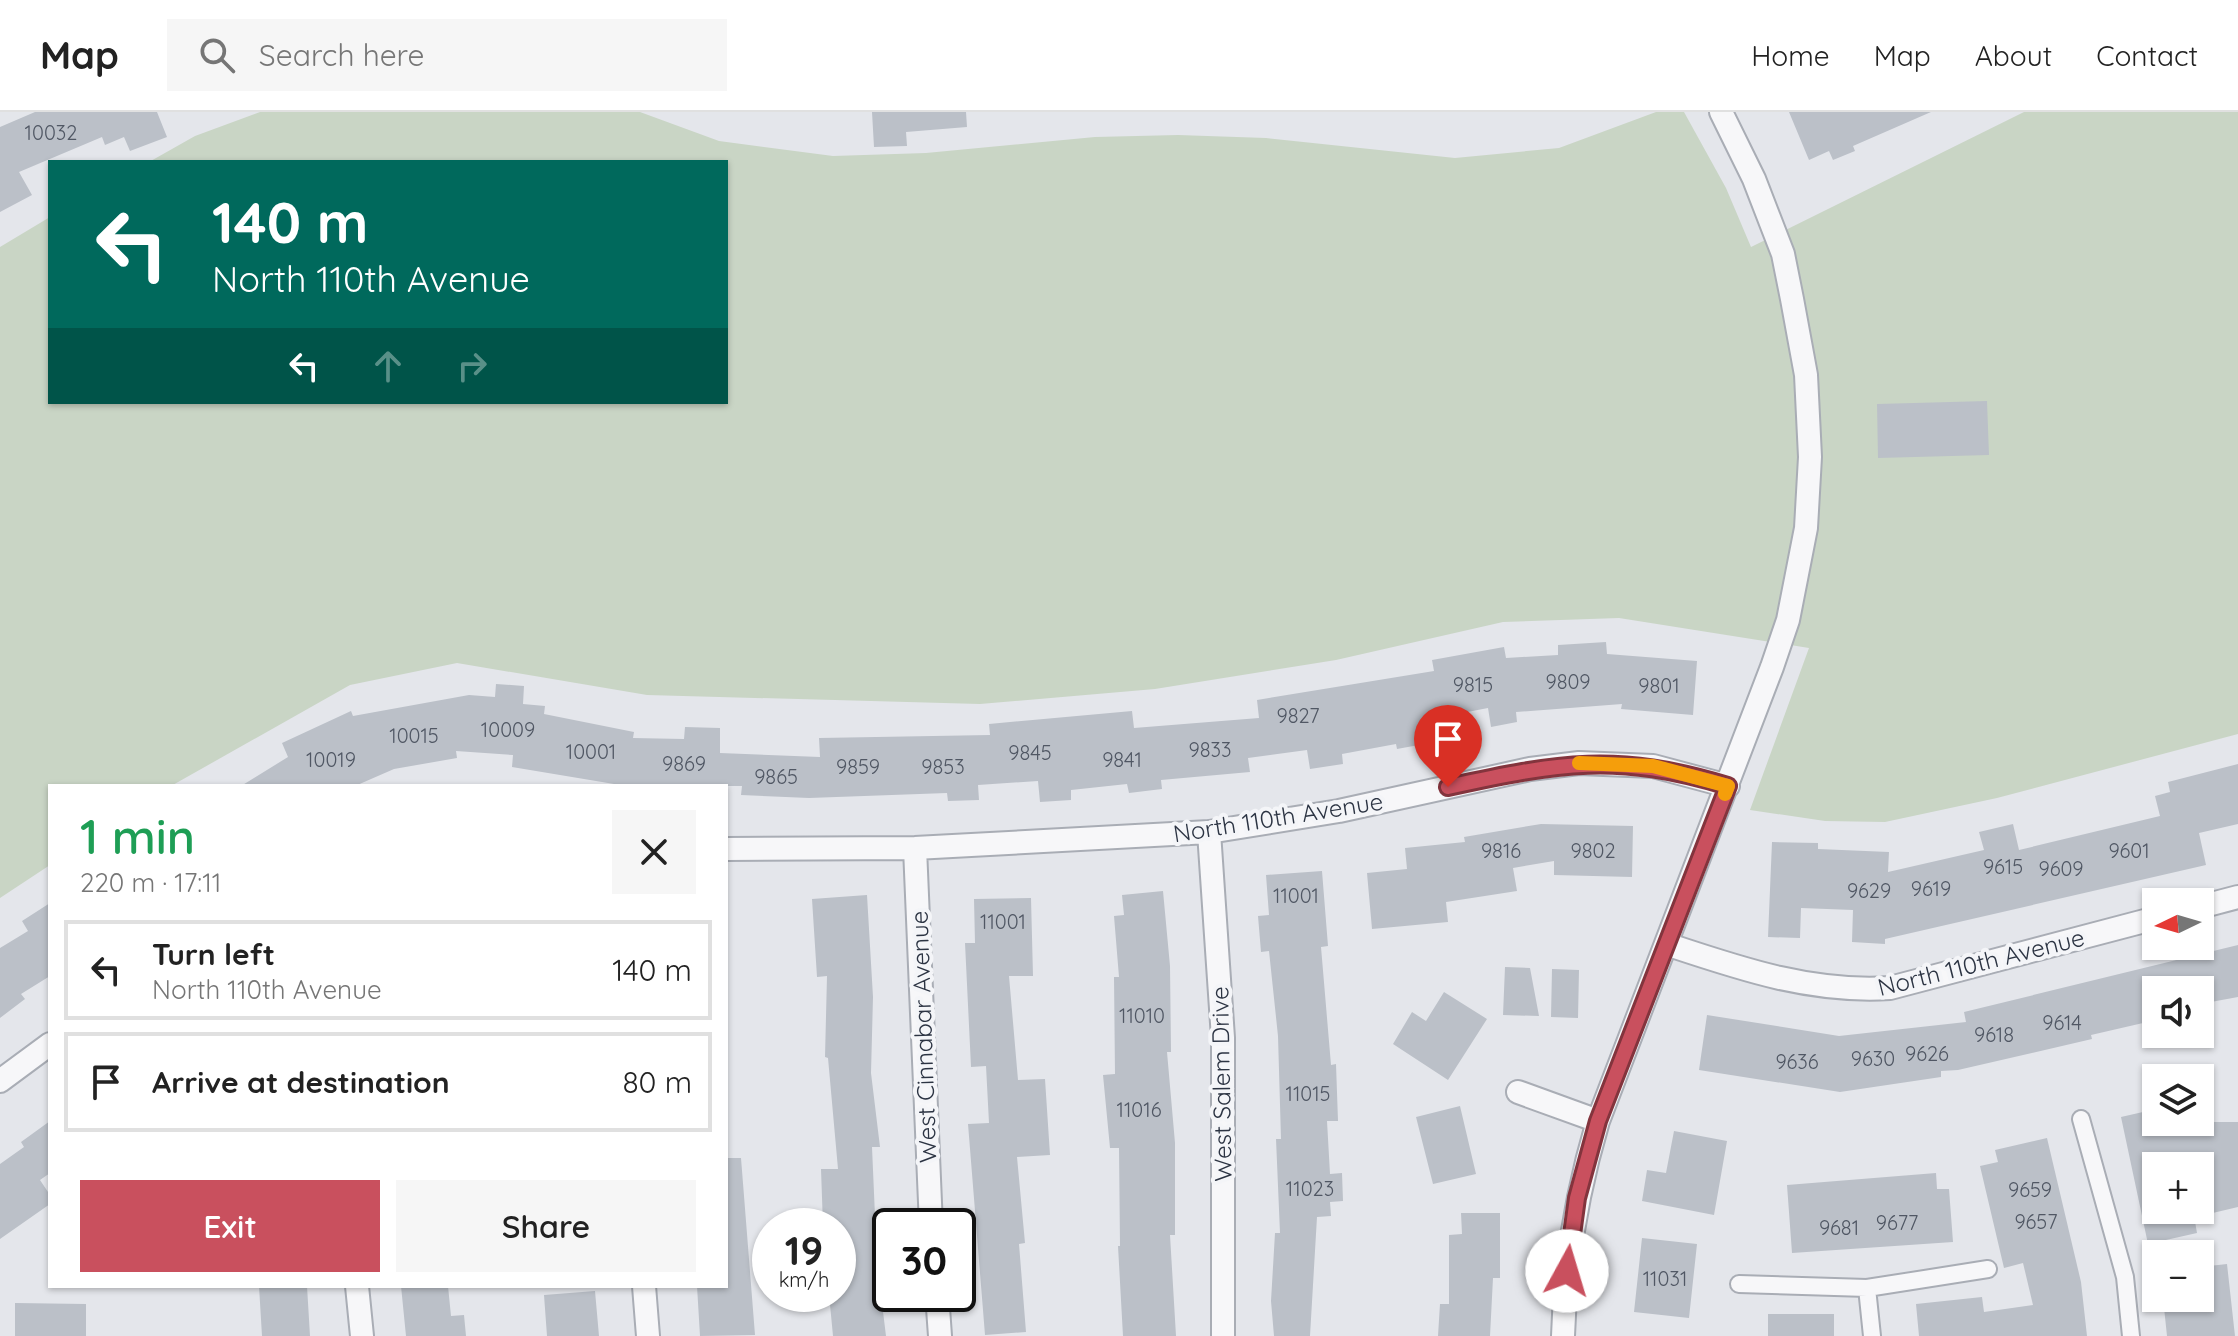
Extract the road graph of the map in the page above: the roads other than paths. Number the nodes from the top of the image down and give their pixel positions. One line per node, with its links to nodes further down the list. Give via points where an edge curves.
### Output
1 (1721, 112): 2 (street, via 1783,254 1806,375 1810,457 1806,528 1788,620)
2 (1728, 786): 3 (street, North 110th Avenue, via 1653,766 1579,763); 9 (street)
3 (1209, 832): 4 (street, North 110th Avenue); 25 (street, West Salem Drive, via 1223,1038)
4 (915, 848): 5 (street, North 110th Avenue); 15 (street, West Cinnabar Avenue)
5 (728, 849)
6 (2238, 897): 7 (street)
7 (2214, 903)
8 (2142, 922): 9 (street, North 110th Avenue, via 1890,988 1848,990 1764,976)
9 (1666, 944): 14 (street)
10 (48, 1045): 11 (street)
11 (0, 1081)
12 (1518, 1092): 14 (street)
13 (2081, 1119): 28 (street, via 2125,1277)
14 (1598, 1121): 26 (street, via 1572,1221)
15 (930, 1208)
16 (1988, 1269): 20 (street)
17 (1739, 1284): 20 (street)
18 (357, 1288): 22 (street)
19 (644, 1288): 23 (street)
20 (1867, 1288): 27 (street)
21 (938, 1312): 24 (street)
22 (362, 1336)
23 (648, 1336)
24 (940, 1336)
25 (1223, 1336)
26 (1563, 1336)
27 (1872, 1336)
28 (2131, 1336)

